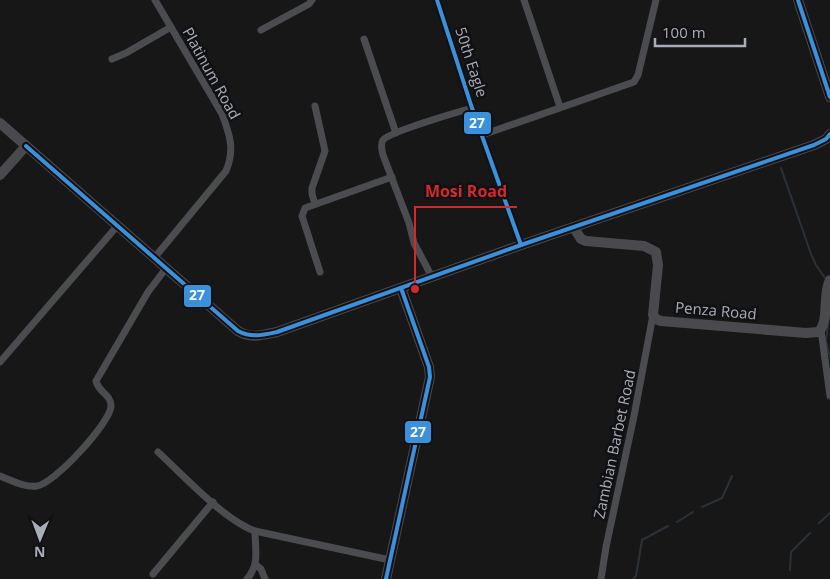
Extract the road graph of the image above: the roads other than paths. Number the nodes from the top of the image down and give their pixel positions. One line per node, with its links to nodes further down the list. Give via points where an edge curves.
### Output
1 (155, 0): 7 (street, Platinum Road)
2 (312, 0): 8 (street)
3 (437, 0): 13 (street, 50th Eagle)
4 (524, 0): 14 (street)
5 (656, 0): 14 (street, via 637,78 627,85)
6 (798, 0): 11 (main road)
7 (171, 27): 10 (street); 26 (street, Platinum Road, via 222,114 231,144 231,158 226,171)
8 (261, 30)
9 (364, 39): 16 (street)
10 (112, 59)
11 (830, 97)
12 (315, 106): 22 (street, via 325,152 312,188)
13 (472, 108): 16 (street); 18 (street, 50th Eagle)
14 (560, 108): 18 (street)
15 (0, 123): 19 (main road)
16 (396, 133): 21 (street, via 383,139 381,144)
17 (830, 134): 24 (main road, via 814,145)
18 (482, 135): 25 (street, 50th Eagle)
19 (26, 146): 20 (main road); 23 (main road)
20 (0, 175)
21 (392, 177): 22 (street); 29 (street, via 410,223 414,243)
22 (315, 204): 28 (street, via 305,208 302,216)
23 (118, 225): 26 (main road); 34 (street)
24 (574, 228): 25 (main road); 32 (main road, Penza Road, via 586,241 644,246 656,252 658,265)
25 (521, 245): 29 (main road)
26 (155, 257): 27 (main road)
27 (167, 267): 31 (main road, via 238,331 250,336 277,332); 37 (street, via 148,292 96,381 109,397 111,406 100,427 64,468 43,484 27,485)
28 (320, 272)
29 (432, 277): 31 (main road)
30 (830, 280): 33 (main road)
31 (402, 288): 40 (main road, via 430,377)
32 (653, 315): 33 (main road, Penza Road, via 661,321 727,327 806,333); 46 (street, Zambian Barbet Road)
33 (821, 330): 35 (street)
34 (0, 362)
35 (830, 396)
36 (158, 452): 38 (street)
37 (0, 476)
38 (213, 502): 39 (street, via 236,521); 42 (street)
39 (255, 531): 40 (street); 41 (street)
40 (390, 560): 45 (main road)
41 (256, 566): 43 (street); 44 (street)
42 (153, 574)
43 (247, 579)
44 (265, 579)
45 (386, 579)
46 (601, 579)

